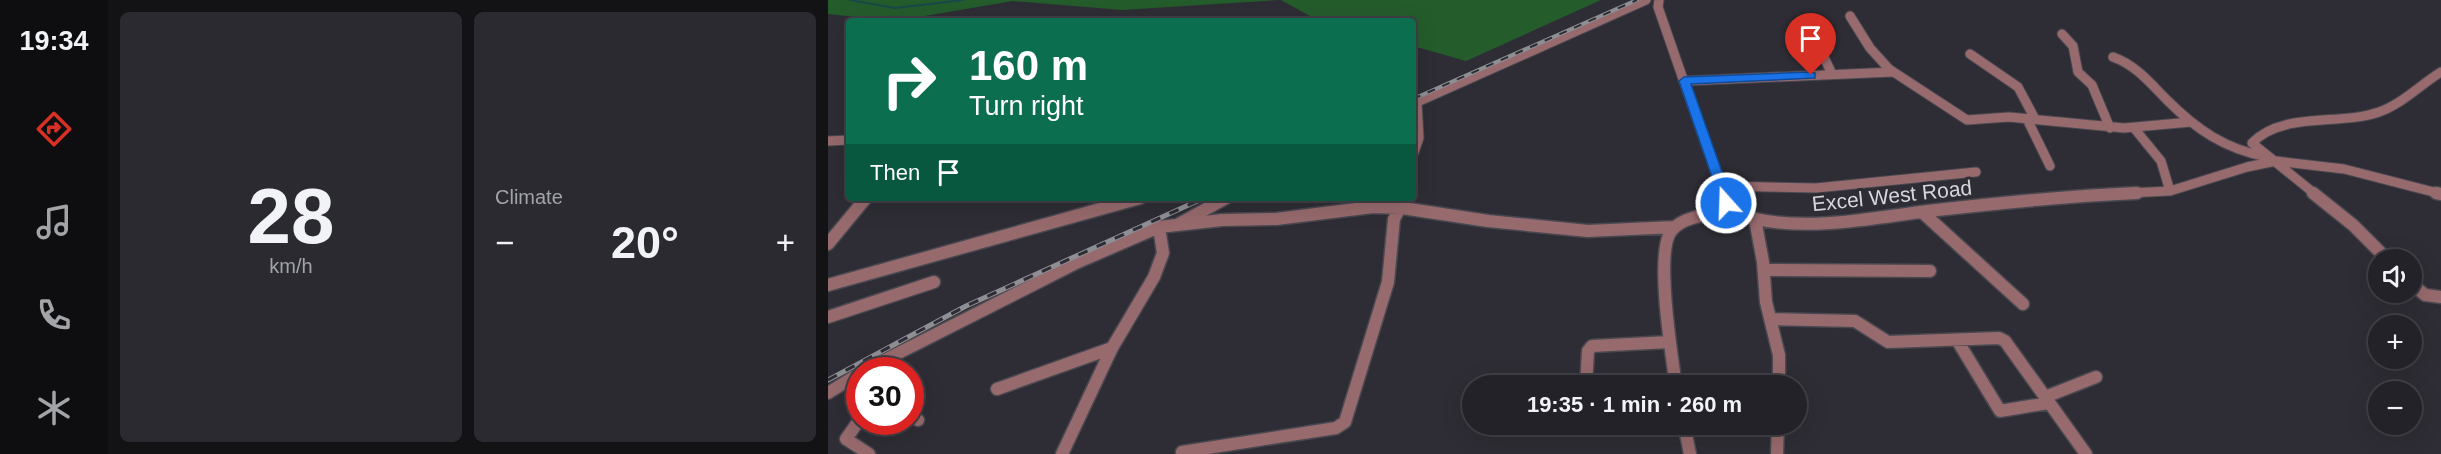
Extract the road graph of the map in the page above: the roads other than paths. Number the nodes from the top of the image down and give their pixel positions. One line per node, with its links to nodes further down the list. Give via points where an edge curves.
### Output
1 (1646, 0): 12 (street)
2 (1659, 0): 11 (street, via 1658,7)
3 (1850, 16): 8 (street, via 1870,48)
4 (1808, 24): 10 (street)
5 (2062, 34): 16 (street, via 2073,46 2078,72 2092,85)
6 (1970, 54): 14 (street, via 2018,87)
7 (2114, 57): 15 (street, via 2131,63)
8 (1893, 72): 10 (street); 14 (street, via 1967,120 2004,116)
9 (2441, 72): 21 (street, via 2379,113 2292,125 2255,138 2252,144)
10 (1832, 74): 11 (street)
11 (1684, 81): 24 (street)
12 (1416, 103)
13 (1416, 109): 20 (street, via 1420,135)
14 (2031, 119): 16 (street); 22 (street)
15 (2191, 122): 17 (street); 21 (street, via 2224,147)
16 (2110, 128): 17 (street)
17 (2134, 128): 25 (street, via 2163,164)
18 (846, 140): 19 (street)
19 (828, 141)
20 (1416, 146)
21 (2274, 160): 25 (street, Excel West Road); 26 (street, Excel West Road, via 2344,169); 40 (street)
22 (2050, 166)
23 (1976, 172): 24 (street, via 1816,188)
24 (1720, 186): 33 (street)
25 (2170, 191): 34 (street, Excel West Road, via 2056,197)
26 (2441, 194)
27 (864, 201): 39 (street)
28 (1129, 201): 44 (street)
29 (1221, 201): 36 (street)
30 (1347, 201): 32 (street)
31 (1404, 203): 32 (street); 37 (street, via 1488,221 1588,231); 65 (street, via 1394,221 1388,282 1345,422 1336,428)
32 (1344, 210): 36 (street)
33 (1733, 210): 35 (street, Excel West Road); 37 (street)
34 (1922, 213): 35 (street, Excel West Road, via 1820,223); 47 (street)
35 (1755, 219): 41 (street)
36 (1177, 225): 38 (street)
37 (1675, 226): 51 (street, via 1669,232 1664,255)
38 (1159, 227): 52 (street, via 1162,253 1157,271); 53 (street, via 1078,262)
39 (828, 244)
40 (2377, 249)
41 (1764, 270): 42 (street); 49 (street)
42 (1930, 271)
43 (934, 282): 48 (street)
44 (828, 285)
45 (2422, 292): 46 (street)
46 (2441, 297)
47 (2023, 304)
48 (828, 316)
49 (1771, 319): 50 (street, via 1855,321 1888,342); 56 (street)
50 (1957, 340): 61 (street, via 2005,341); 61 (street, via 2000,411)
51 (1669, 342): 54 (street, via 1593,346 1588,351); 55 (street)
52 (1112, 348): 59 (street); 67 (street)
53 (892, 357)
54 (1587, 375)
55 (1674, 375)
56 (1779, 375)
57 (2096, 377): 61 (street)
58 (846, 383): 60 (street)
59 (997, 390)
60 (828, 393)
61 (2047, 400): 70 (street)
62 (849, 435): 66 (street, via 846,439)
63 (1686, 435): 68 (street)
64 (1778, 435): 69 (street)
65 (1182, 452)
66 (869, 454)
67 (1062, 454)
68 (1690, 454)
69 (1777, 454)
70 (2086, 454)

